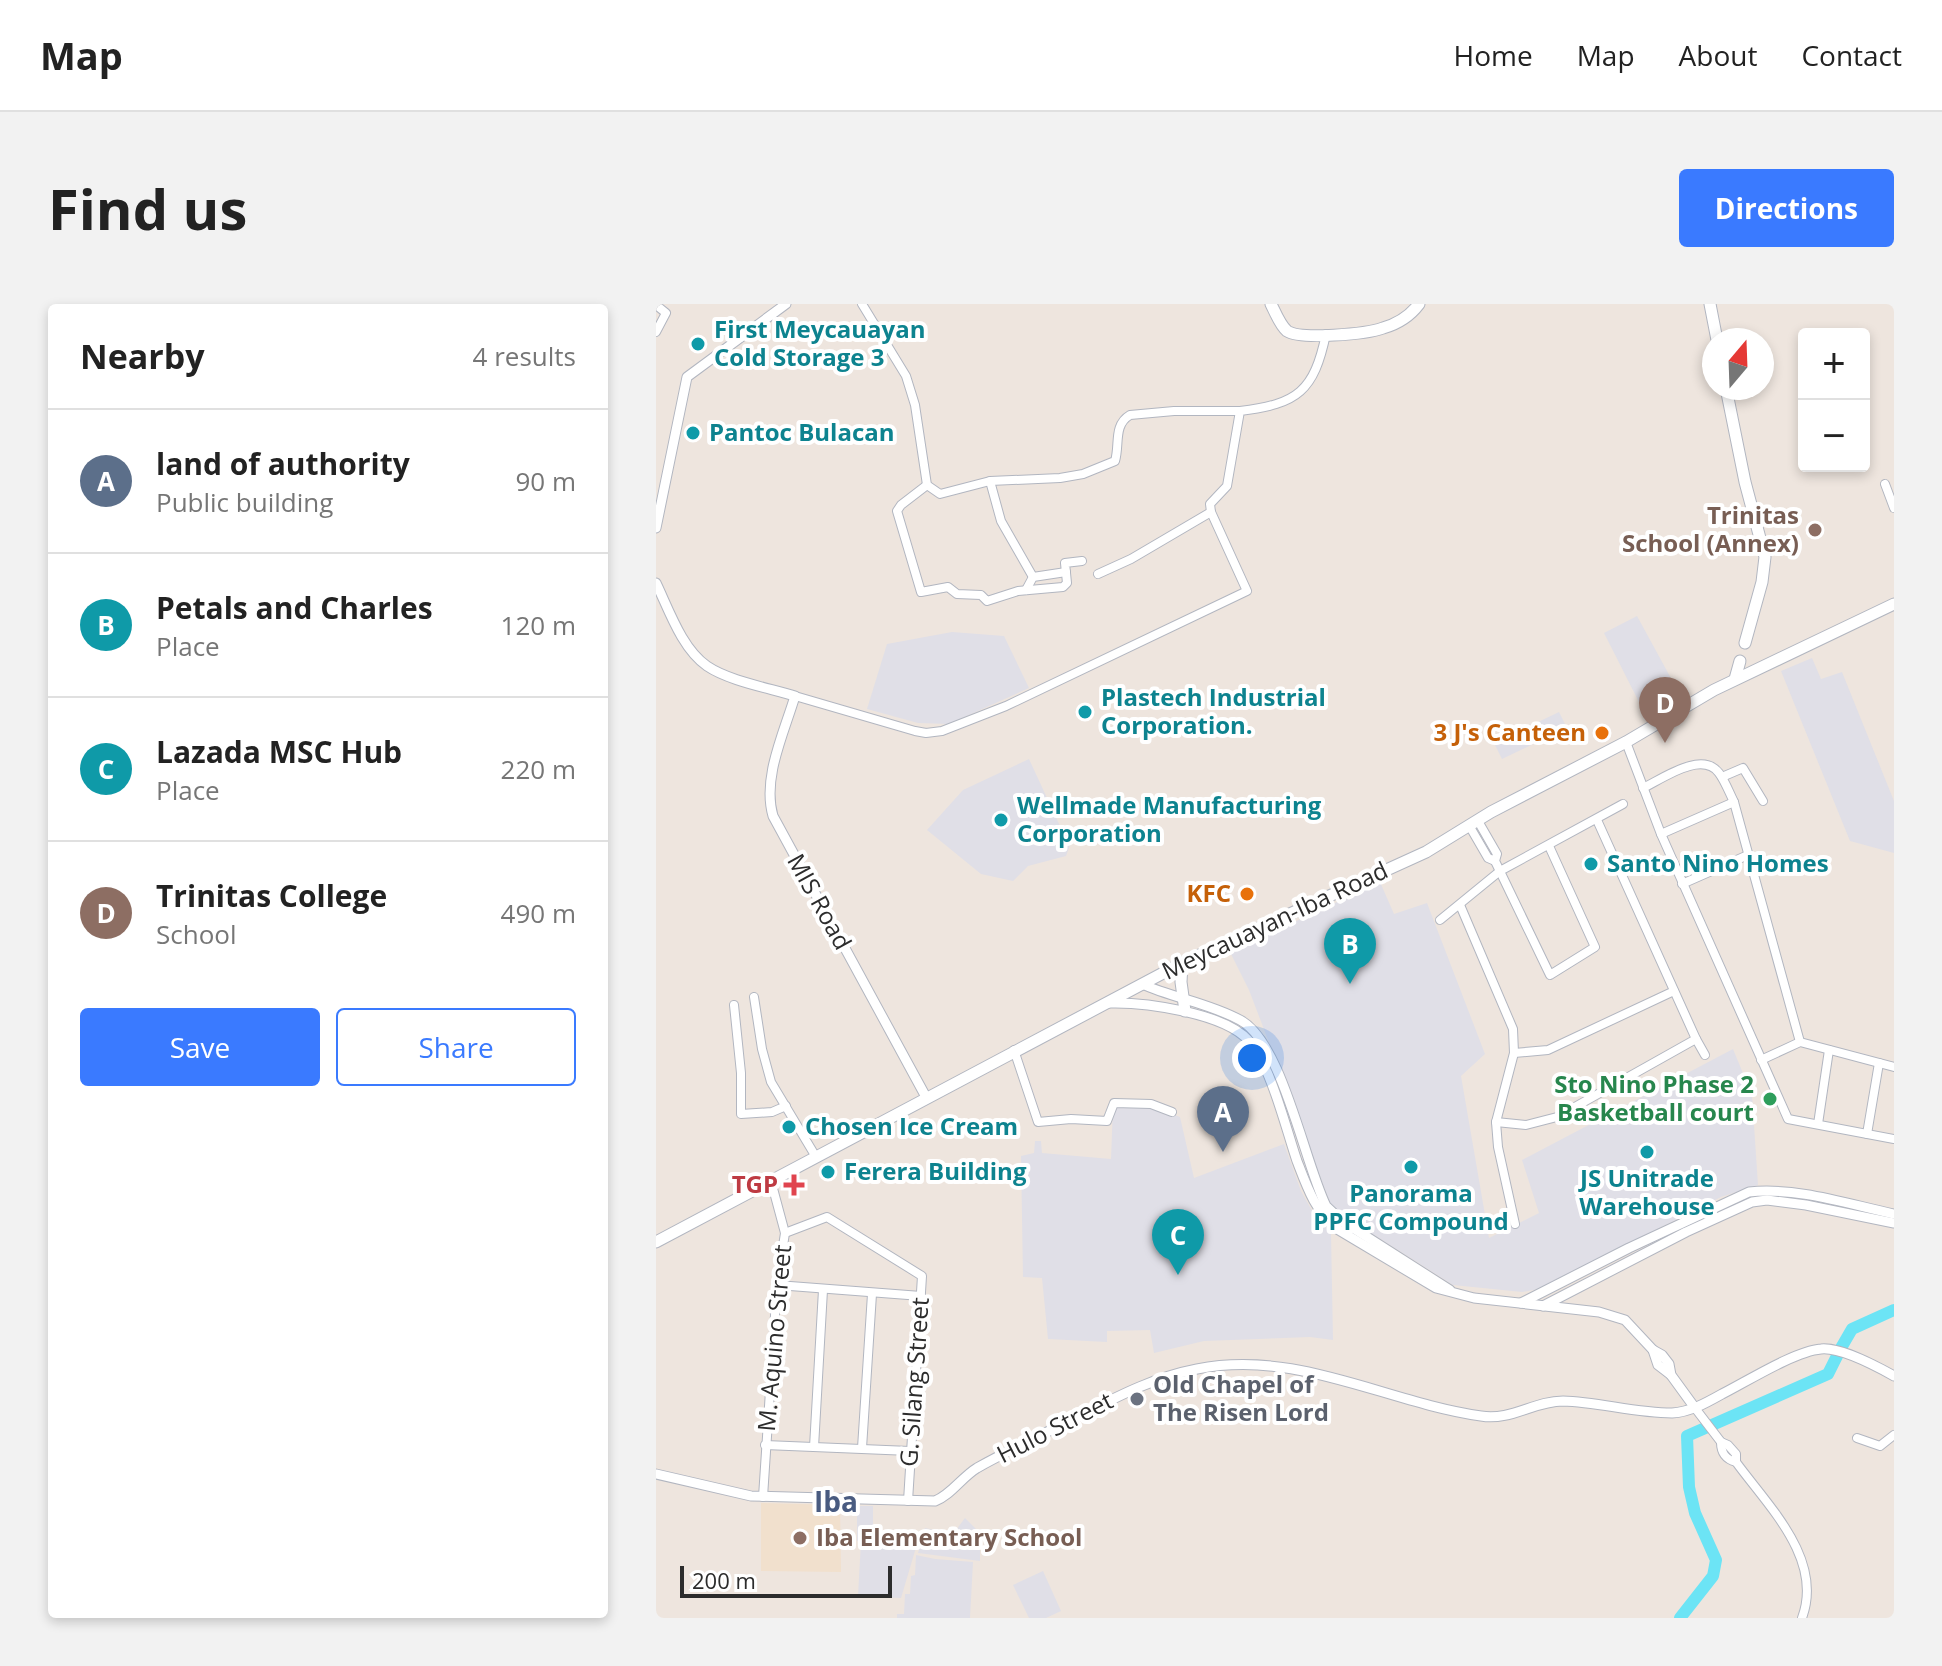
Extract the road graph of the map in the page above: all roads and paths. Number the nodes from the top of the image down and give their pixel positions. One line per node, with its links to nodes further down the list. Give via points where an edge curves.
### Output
1 (786, 304): 17 (street, via 687,377)
2 (862, 304): 14 (street, via 906,376)
3 (1271, 304): 9 (main road, via 1288,332)
4 (1419, 304): 9 (main road, via 1402,320 1381,329)
5 (1710, 304): 7 (main road)
6 (656, 305): 8 (street, via 666,313)
7 (1715, 328)
8 (656, 332)
9 (1326, 334): 11 (street, via 1308,387 1262,408)
10 (1728, 400): 25 (main road, via 1765,557)
11 (1240, 411): 12 (street, via 1130,415 1119,426 1115,461 1060,478); 16 (street, via 1227,486 1211,502)
12 (990, 481): 14 (street, via 945,494); 21 (street, via 1001,521)
13 (1885, 484): 15 (street)
14 (927, 485): 23 (street, via 897,511 921,592 948,587 987,601)
15 (1894, 508)
16 (1211, 512): 20 (street); 28 (street, via 1247,591 1006,706 926,733)
17 (656, 528)
18 (1082, 561): 19 (street, via 1067,562)
19 (1066, 572): 21 (street); 23 (street, via 1063,587)
20 (1098, 574)
21 (1033, 577): 23 (street)
22 (656, 583): 28 (street, via 691,650 707,666)
23 (1026, 590)
24 (1894, 604): 27 (main road, Meycauayan-Iba Road)
25 (1745, 643)
26 (1740, 661): 27 (main road)
27 (1735, 679): 29 (main road, Meycauayan-Iba Road)
28 (795, 696): 60 (street, MIS Road, via 770,786 773,816)
29 (1626, 742): 31 (street); 36 (main road, Meycauayan-Iba Road)
30 (1722, 777): 31 (street, via 1708,764 1695,764); 32 (street, via 1743,768); 33 (street)
31 (1643, 788): 37 (street)
32 (1763, 801)
33 (1734, 802): 37 (street); 39 (street)
34 (1623, 804): 35 (street)
35 (1597, 820): 38 (street); 46 (street)
36 (1474, 824): 40 (street, via 1488,858); 44 (main road, Meycauayan-Iba Road, via 1426,852)
37 (1661, 834): 41 (street)
38 (1549, 846): 40 (street); 40 (street, via 1595,947 1550,975)
39 (1748, 855): 41 (street); 52 (street)
40 (1500, 871): 42 (street)
41 (1682, 884): 57 (street)
42 (1460, 905): 43 (street); 55 (street, via 1513,1029)
43 (1440, 920)
44 (1182, 963): 45 (main road, Meycauayan-Iba Road); 50 (main road)
45 (1142, 984): 48 (main road, Meycauayan-Iba Road); 50 (street)
46 (1674, 991): 51 (street); 55 (street, via 1548,1050)
47 (754, 997): 61 (street, via 771,1082)
48 (1104, 1003): 50 (street); 53 (main road, Meycauayan-Iba Road)
49 (734, 1005): 61 (street, via 741,1114)
50 (1184, 1005): 83 (street, via 1251,1042 1312,1199 1328,1222 1436,1288)
51 (1696, 1039): 56 (street); 63 (street, via 1557,1117 1526,1125)
52 (1800, 1042): 54 (street); 57 (street)
53 (1014, 1050): 60 (main road, Meycauayan-Iba Road); 62 (street, via 1038,1122 1107,1121 1114,1103 1151,1104)
54 (1829, 1050): 58 (street); 64 (street)
55 (1514, 1053): 63 (street)
56 (1705, 1055)
57 (1761, 1060): 64 (street, via 1788,1119)
58 (1879, 1063): 59 (street); 65 (street)
59 (1894, 1067)
60 (926, 1097): 67 (main road, Meycauayan-Iba Road)
61 (786, 1106): 67 (street)
62 (1172, 1112)
63 (1496, 1122): 72 (street)
64 (1818, 1124): 65 (street)
65 (1867, 1134): 66 (street)
66 (1894, 1139)
67 (816, 1157): 68 (main road, Meycauayan-Iba Road)
68 (771, 1181): 74 (street, M. Aquino Street); 75 (main road, Meycauayan-Iba Road)
69 (1751, 1197): 70 (street, via 1767,1191); 71 (street); 73 (street)
70 (1894, 1214)
71 (1894, 1223)
72 (1515, 1224)
73 (1684, 1227): 76 (street); 78 (street)
74 (785, 1233): 77 (street, M. Aquino Street); 82 (street, G. Silang Street, via 827,1217 922,1276)
75 (656, 1242)
76 (1576, 1275): 78 (street); 83 (street)
77 (777, 1285): 79 (street); 90 (street, M. Aquino Street)
78 (1582, 1286): 80 (street)
79 (823, 1290): 81 (street); 91 (street)
80 (1570, 1292): 84 (street); 85 (street)
81 (872, 1294): 82 (street); 92 (street)
82 (921, 1296): 93 (street, G. Silang Street)
83 (1518, 1304): 84 (street)
84 (1543, 1306): 85 (street)
85 (1570, 1309): 87 (street, via 1625,1320 1662,1355)
86 (1894, 1376): 87 (street, via 1822,1348)
87 (1695, 1408): 96 (street, Hulo Street, via 1664,1413 1564,1401 1492,1417 1294,1368 1225,1365 1147,1382 988,1462 940,1499); 97 (street, via 1736,1454 1736,1462 1789,1533 1807,1586)
88 (1894, 1435): 89 (street, via 1880,1446)
89 (1857, 1438)
90 (765, 1445): 91 (street); 95 (street, M. Aquino Street)
91 (814, 1447): 92 (street)
92 (862, 1448): 93 (street)
93 (910, 1451): 96 (street, G. Silang Street)
94 (656, 1474): 95 (street, Hulo Street)
95 (763, 1497): 96 (street, Hulo Street)
96 (908, 1501)
97 (1802, 1618)

